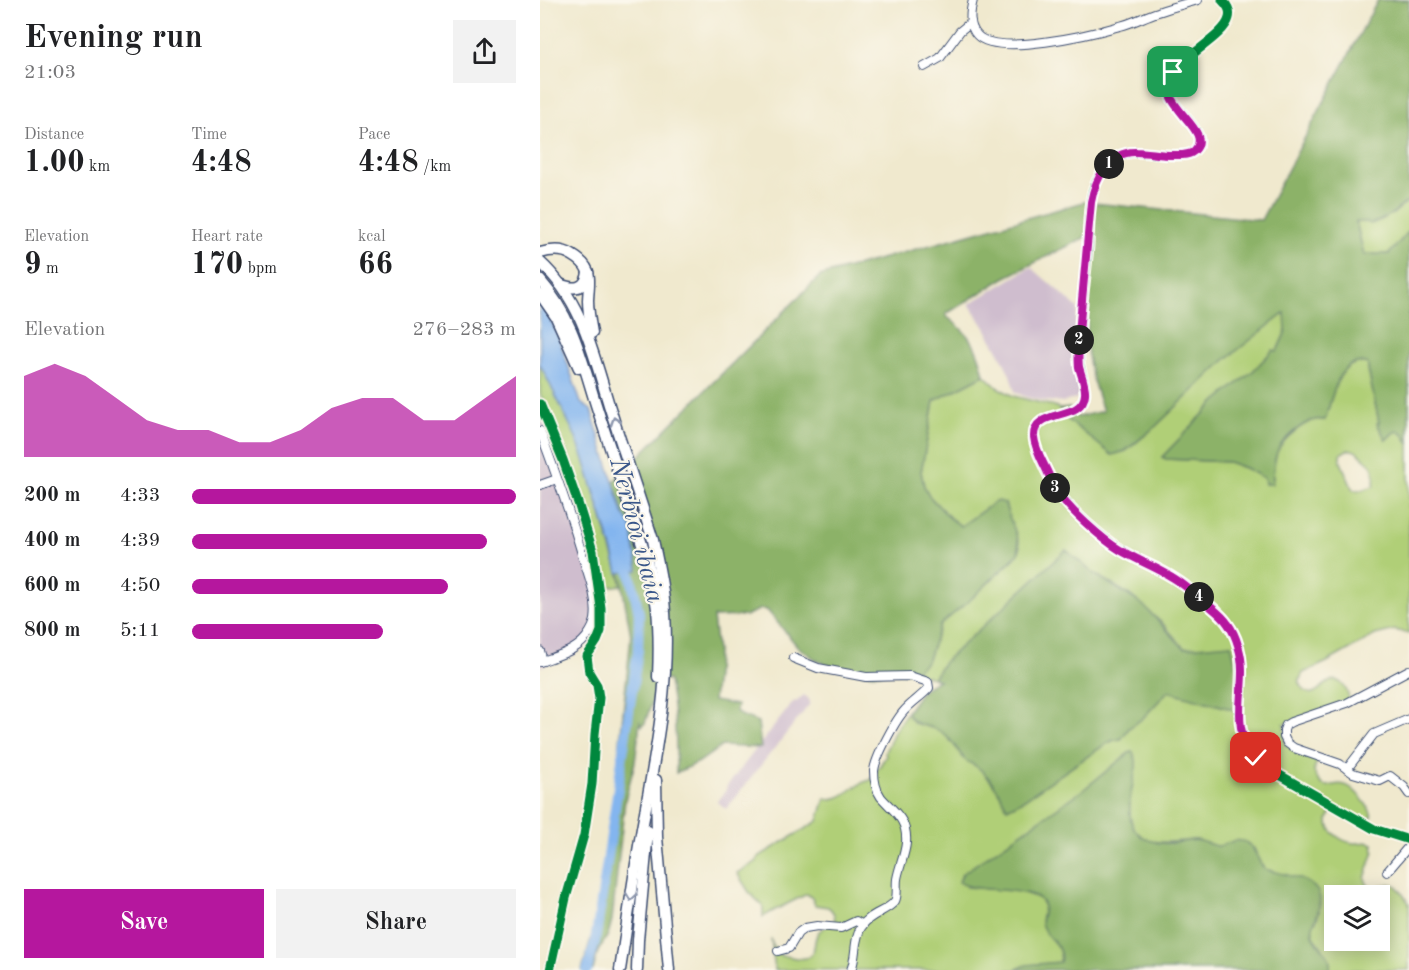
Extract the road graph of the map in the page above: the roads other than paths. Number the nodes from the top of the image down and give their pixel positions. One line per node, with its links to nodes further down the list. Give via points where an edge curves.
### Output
1 (973, 0): 4 (street)
2 (1198, 0): 4 (street, via 1121,26 1021,44 987,42 975,33)
3 (1222, 0): 25 (street, via 1229,10 1227,24 1168,78 1168,93 1197,132 1198,145 1194,151 1169,156 1124,153 1106,166 1093,189 1078,344 1085,393 1075,409 1040,423 1034,439 1064,501 1101,536 1173,578 1228,624 1241,659 1240,718 1250,752 1264,766 1374,829)
4 (971, 22): 5 (street, via 940,58)
5 (924, 68)
6 (540, 253): 8 (main road, via 567,252)
7 (540, 262): 10 (main road)
8 (588, 269): 10 (main road, via 587,278 578,288); 12 (main road, via 588,309)
9 (540, 280): 13 (main road, via 561,308 576,340)
10 (560, 284): 12 (main road, via 572,301)
11 (540, 294): 13 (main road, via 556,317)
12 (597, 362): 22 (main road, one-way to 12, via 666,662 663,589 653,540)
13 (596, 407): 22 (main road, via 641,542 657,608)
14 (540, 431): 15 (street)
15 (557, 479): 16 (street); 19 (street, via 589,578 595,621 577,647)
16 (540, 485)
17 (540, 651): 19 (street)
18 (793, 658): 28 (street, via 818,668 866,677 910,676 928,682 929,688 898,719 874,769 879,795 900,817 906,843 894,903)
19 (542, 661)
20 (1409, 670): 23 (street, via 1347,703 1286,725 1287,743)
21 (1409, 719): 23 (street, via 1374,734)
22 (656, 757): 30 (main road, one-way to 30); 31 (main road); 32 (main road, via 657,837)
23 (1347, 769): 24 (street, via 1380,781 1390,776)
24 (1409, 794)
25 (1409, 840)
26 (1409, 846): 27 (street)
27 (1387, 872)
28 (863, 925): 29 (street, via 856,921 841,928 811,927 798,933 789,948); 33 (street)
29 (778, 951)
30 (620, 970)
31 (637, 970)
32 (669, 970)
33 (850, 970)

